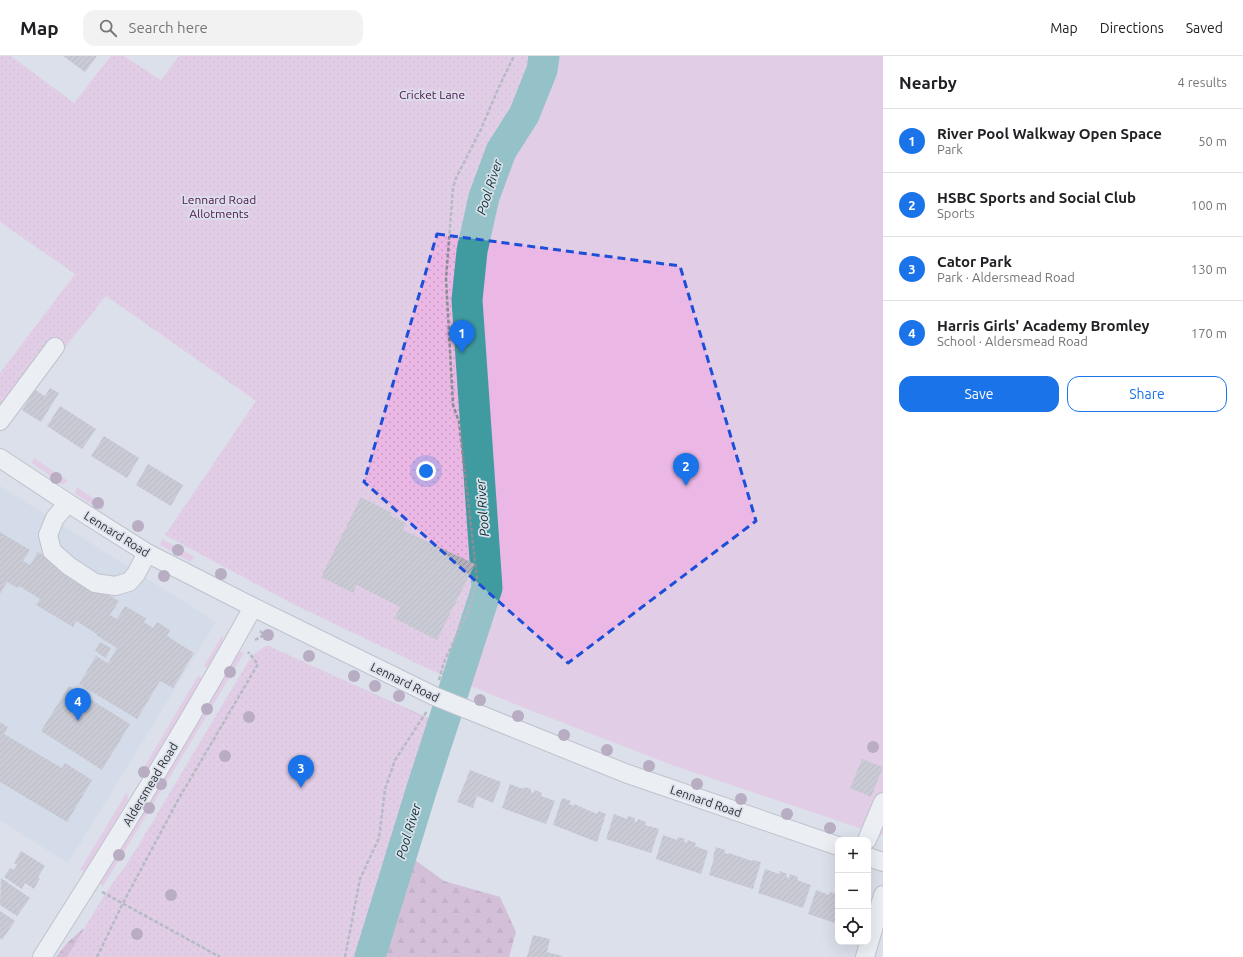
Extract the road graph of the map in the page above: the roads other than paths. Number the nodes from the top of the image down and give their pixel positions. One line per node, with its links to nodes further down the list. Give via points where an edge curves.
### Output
1 (55, 347): 2 (street)
2 (0, 421)
3 (0, 458): 4 (street, Lennard Road)
4 (68, 503): 5 (street, Lennard Road); 5 (street, via 55,518 48,535 52,551 68,566 95,583 114,586 129,582)
5 (147, 553): 6 (street, Lennard Road)
6 (252, 607): 9 (street, Lennard Road, via 464,710 625,773); 13 (street, Aldersmead Road, via 137,806)
7 (883, 802): 8 (street)
8 (868, 837)
9 (835, 845)
10 (871, 858): 11 (street)
11 (883, 862)
12 (883, 895): 14 (street)
13 (42, 957)
14 (865, 957)

